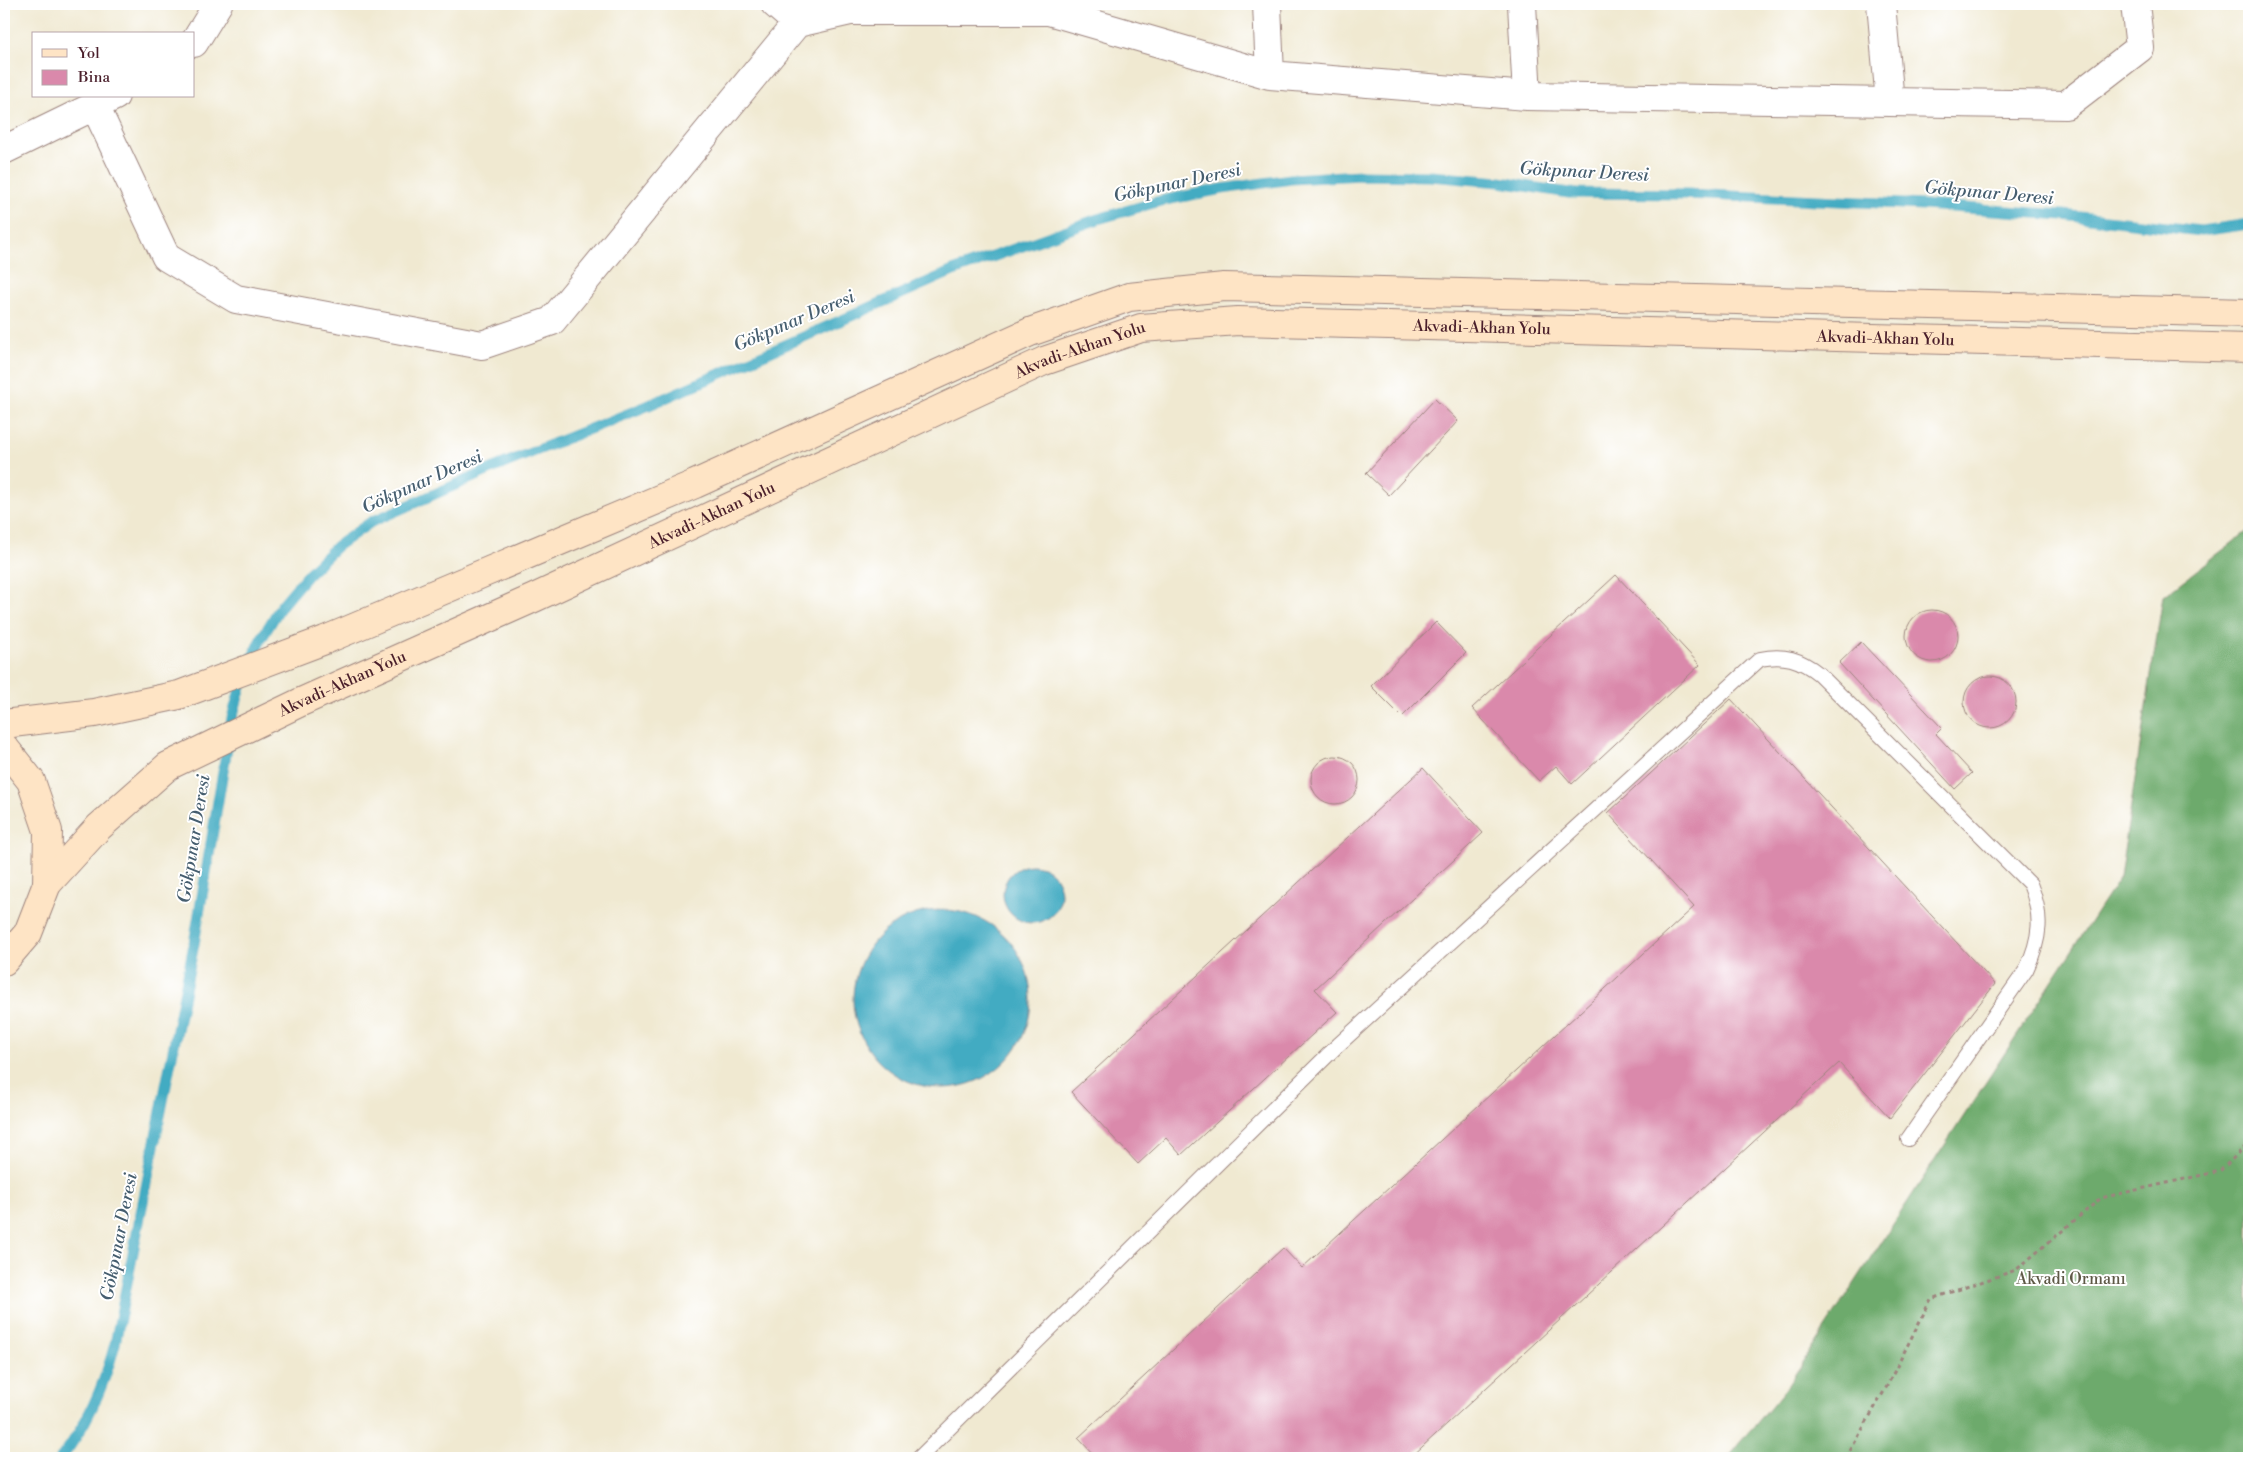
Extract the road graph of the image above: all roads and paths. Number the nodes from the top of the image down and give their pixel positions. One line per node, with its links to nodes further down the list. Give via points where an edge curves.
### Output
1 (218, 4): 9 (street)
2 (775, 4): 8 (street)
3 (1266, 4): 10 (street)
4 (1522, 4): 11 (street)
5 (1882, 4): 13 (street)
6 (2135, 4): 13 (street, via 2140,48 2066,105)
7 (975, 8): 8 (street, via 850,11); 10 (street, via 1049,11)
8 (797, 23): 12 (street, via 552,321 482,346 236,299 166,257)
9 (195, 41)
10 (1270, 75): 11 (street)
11 (1527, 96): 13 (street)
12 (105, 101): 14 (street)
13 (1890, 102)
14 (4, 150)
15 (2249, 313): 17 (main road, Akvadi-Akhan Yolu, via 1224,288 1129,297 1030,332 695,484 325,640 179,695 94,713)
16 (2249, 348): 19 (main road, Akvadi-Akhan Yolu, via 1238,321 1141,328 1044,361 168,766 99,826)
17 (4, 724)
18 (4, 747): 19 (main road, via 31,781 48,831)
19 (47, 884): 20 (main road, via 28,933)
20 (4, 961)
21 (1908, 1139): 23 (lane, via 2026,970 2036,950 2039,928 2036,898 2030,884 1819,674 1790,658 1760,659 1336,1047)
22 (2249, 1143): 24 (path, via 2220,1171 2100,1198 2016,1270 1931,1298)
23 (919, 1458)
24 (1846, 1458)

